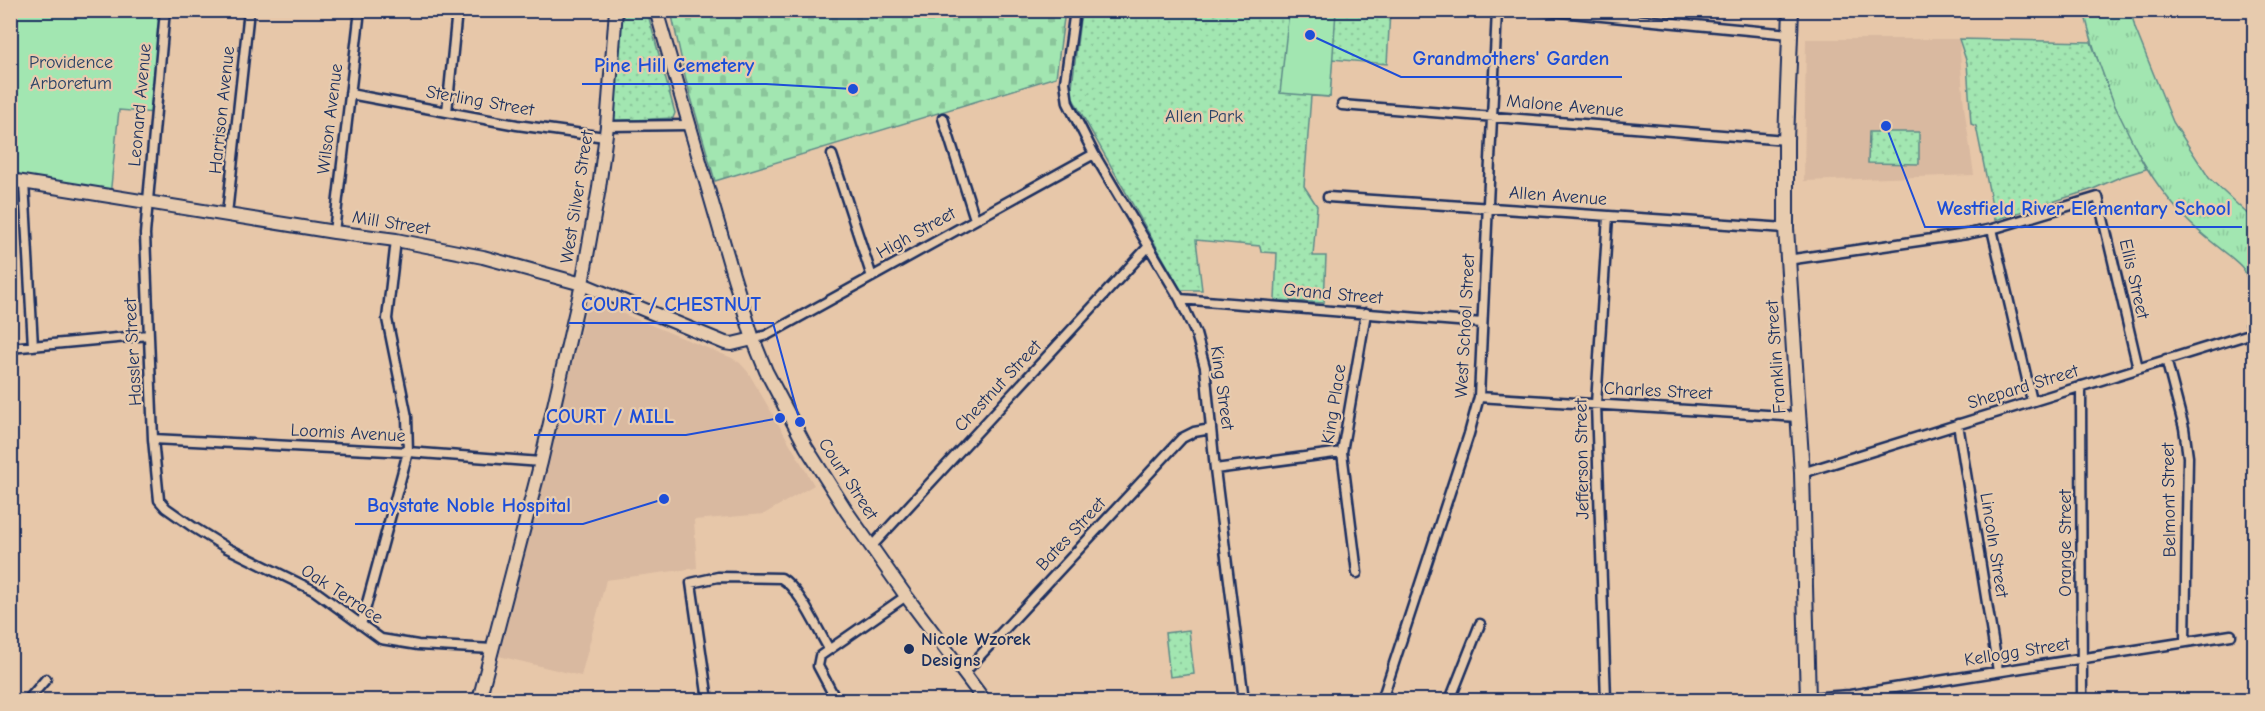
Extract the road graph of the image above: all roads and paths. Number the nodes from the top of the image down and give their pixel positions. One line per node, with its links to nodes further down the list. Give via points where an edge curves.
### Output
1 (165, 10): 25 (street, Leonard Avenue)
2 (249, 10): 27 (street, Harrison Avenue)
3 (360, 10): 12 (street, Wilson Avenue)
4 (457, 10): 14 (street)
5 (616, 10): 18 (main road, West Silver Street)
6 (656, 10): 17 (main road, Court Street)
7 (1075, 10): 20 (street, King Street, via 1066,76 1068,103)
8 (1497, 10): 15 (street, West School Street)
9 (1539, 10): 11 (street)
10 (1791, 10): 11 (main road, Franklin Street)
11 (1790, 34): 19 (main road, Franklin Street)
12 (350, 94): 14 (street, Sterling Street); 32 (street, Wilson Avenue)
13 (1342, 105): 15 (street, Malone Avenue)
14 (447, 112): 18 (street, Sterling Street)
15 (1493, 117): 19 (street, Malone Avenue); 26 (street, West School Street)
16 (943, 118): 29 (street)
17 (688, 125): 18 (street, Sterling Street); 43 (main road, Court Street)
18 (606, 131): 37 (main road, West Silver Street)
19 (1786, 140): 30 (main road, Franklin Street)
20 (1094, 154): 29 (street, High Street); 34 (street, King Street)
21 (832, 155): 36 (street)
22 (10, 180): 23 (main road, Mill Street)
23 (24, 182): 25 (main road, Mill Street); 44 (street)
24 (1328, 197): 26 (street, Allen Avenue)
25 (147, 202): 27 (main road, Mill Street); 42 (street, Hassler Street)
26 (1488, 208): 28 (street, Allen Avenue); 40 (street, West School Street)
27 (227, 214): 32 (main road, Mill Street)
28 (1608, 216): 30 (street, Allen Avenue); 51 (street, Jefferson Street)
29 (975, 219): 36 (street, High Street)
30 (1786, 228): 35 (main road, Franklin Street)
31 (1992, 229): 35 (street); 47 (street, Ellis Street, via 2098,197); 50 (street)
32 (333, 232): 33 (main road, Mill Street)
33 (396, 240): 37 (main road, Mill Street, via 483,257); 56 (street, via 387,319 407,417)
34 (1149, 246): 38 (street, King Street); 62 (street, Chestnut Street)
35 (1787, 260): 52 (main road, Franklin Street)
36 (872, 277): 43 (street, High Street)
37 (582, 284): 43 (main road, Mill Street, via 725,343); 58 (main road, West Silver Street)
38 (1180, 299): 39 (street, Grand Street); 54 (street, King Street, via 1205,367)
39 (1366, 313): 40 (street, Grand Street); 57 (street, King Place)
40 (1482, 323): 49 (street, West School Street)
41 (2253, 333): 46 (street, Shepard Street)
42 (149, 335): 44 (street); 55 (street, Hassler Street)
43 (753, 339): 62 (main road, Court Street, via 806,447)
44 (33, 346): 45 (street)
45 (10, 348)
46 (2166, 359): 47 (street, Shepard Street); 68 (street, Belmont Street, via 2188,458)
47 (2138, 368): 48 (street, Shepard Street)
48 (2081, 386): 50 (street, Shepard Street); 71 (street, Orange Street)
49 (1479, 397): 51 (street, Charles Street); 82 (street, West School Street)
50 (2032, 402): 53 (street, Shepard Street)
51 (1596, 404): 52 (street, Charles Street); 84 (street, Jefferson Street)
52 (1798, 417): 60 (main road, Franklin Street)
53 (1958, 424): 60 (street, Shepard Street); 72 (street, Lincoln Street)
54 (1211, 429): 59 (street, King Street); 73 (street, Bates Street, via 1182,438)
55 (153, 439): 56 (street, Loomis Avenue); 61 (street, Hassler Street)
56 (408, 452): 58 (street, Loomis Avenue); 66 (street)
57 (1342, 452): 59 (street); 63 (street, King Place)
58 (540, 462): 69 (main road, West Silver Street)
59 (1215, 469): 81 (street, King Street)
60 (1802, 473): 75 (main road, Franklin Street)
61 (159, 500): 66 (street, Oak Terrace, via 193,527 315,591)
62 (871, 547): 64 (main road, Court Street)
63 (1357, 573)
64 (906, 596): 70 (street); 73 (main road, Court Street)
65 (1480, 624): 83 (street)
66 (361, 625): 69 (street, Oak Terrace, via 381,639)
67 (2231, 634): 68 (street, Kellogg Street)
68 (2185, 642): 71 (street, Kellogg Street)
69 (493, 649): 77 (main road, West Silver Street)
70 (829, 649): 78 (street, via 787,581 773,576 718,577 691,583); 79 (street, via 820,656 818,666)
71 (2082, 659): 72 (street, Kellogg Street); 85 (street, Orange Street)
72 (1998, 671): 75 (street, Kellogg Street)
73 (963, 674): 80 (main road, Court Street)
74 (46, 679): 76 (street)
75 (1808, 699)
76 (28, 700)
77 (479, 700)
78 (708, 700)
79 (836, 700)
80 (984, 700)
81 (1244, 700)
82 (1382, 700)
83 (1450, 700)
84 (1606, 700)
85 (2082, 700)

